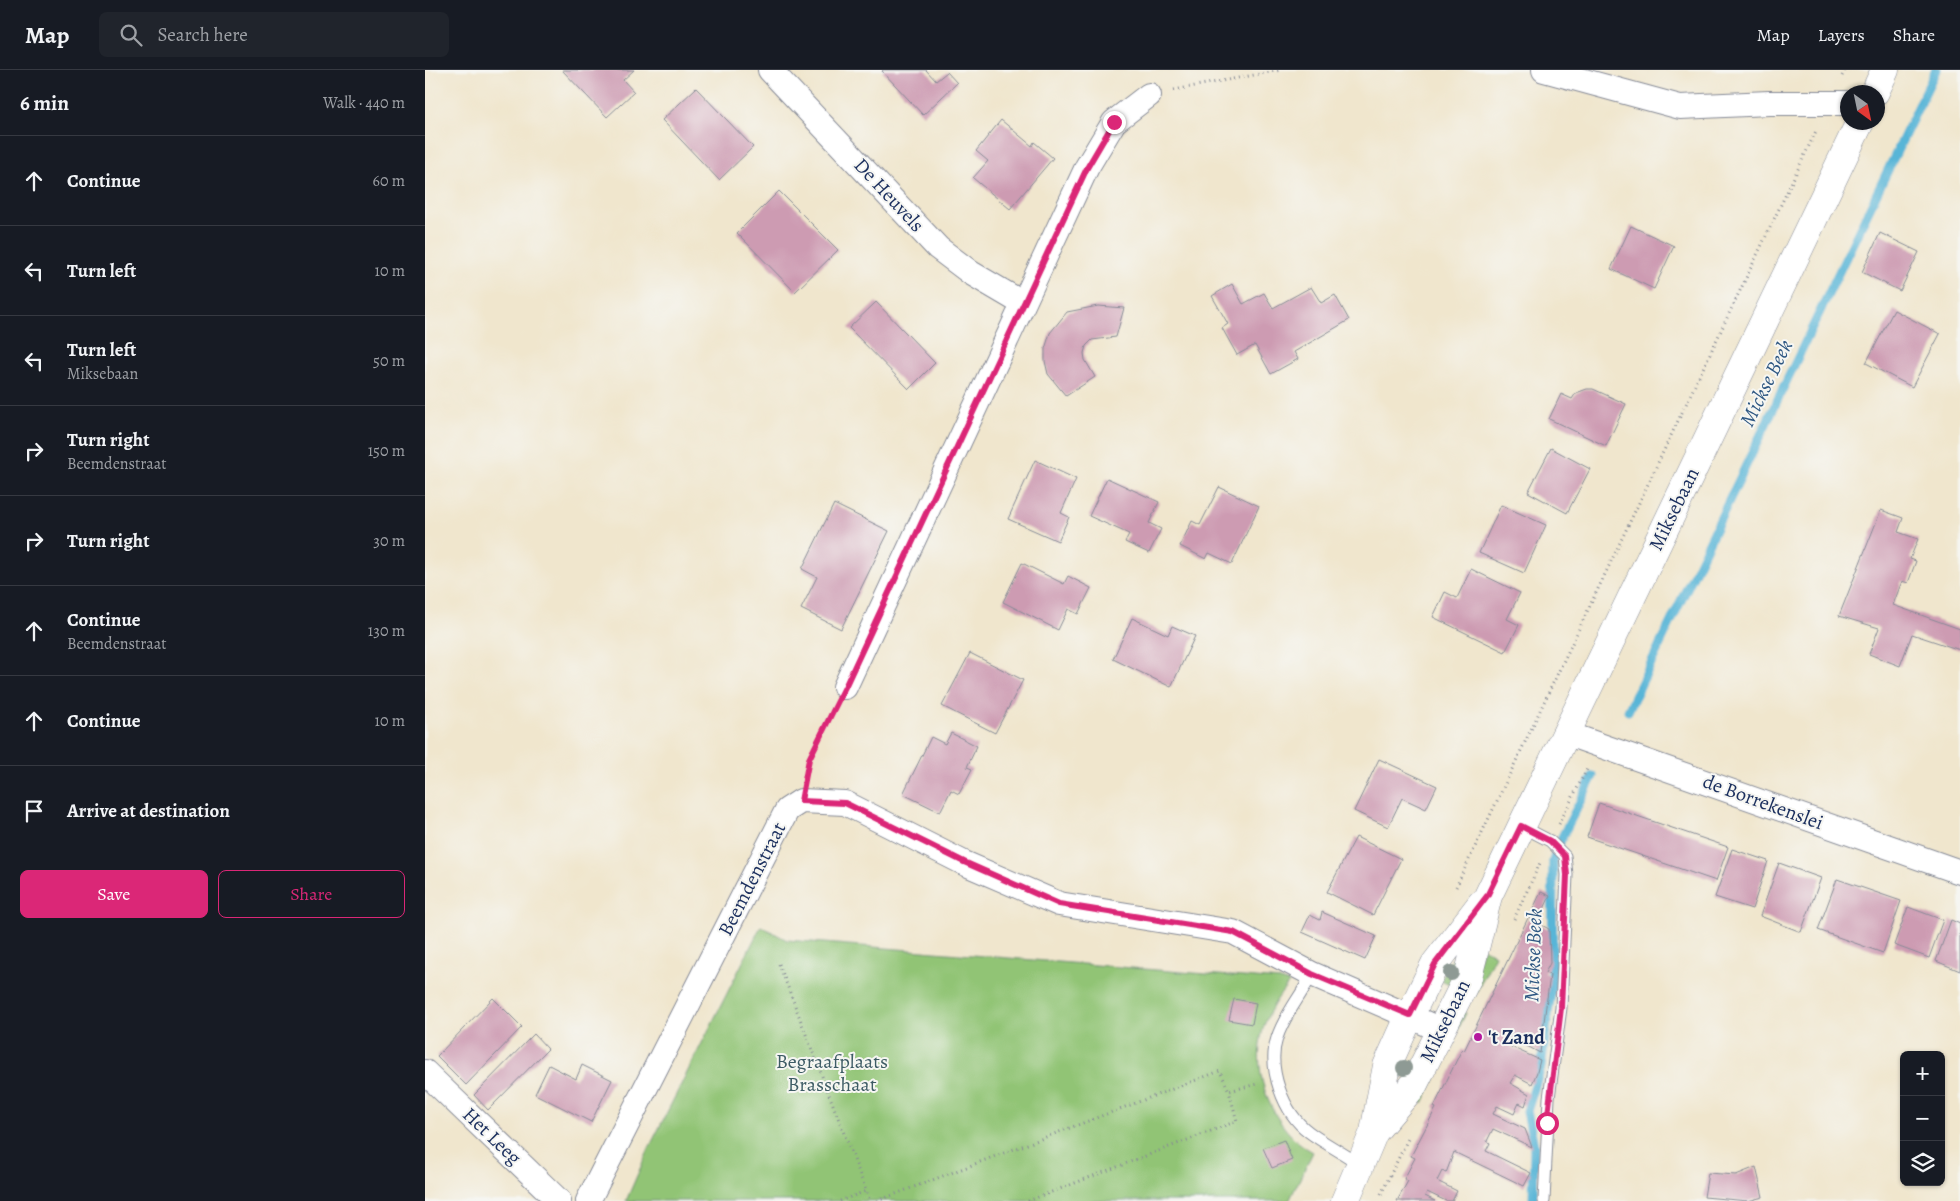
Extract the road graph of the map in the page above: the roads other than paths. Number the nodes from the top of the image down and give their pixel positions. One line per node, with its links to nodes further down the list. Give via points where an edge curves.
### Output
1 (770, 70): 8 (street, De Heuvels, via 939,248 971,274)
2 (1544, 70): 6 (street, via 1680,107)
3 (1885, 70): 4 (street)
4 (1878, 85)
5 (1149, 95): 8 (street, via 1114,122 1087,168)
6 (1839, 103)
7 (1857, 130): 10 (street, Miksebaan)
8 (1022, 303): 9 (street)
9 (845, 687)
10 (1565, 733): 11 (street, Miksebaan); 12 (street, de Borrekenslei)
11 (1521, 826): 13 (street, Miksebaan); 23 (lane, via 1550,841 1565,856 1567,875 1561,1008 1549,1098)
12 (1960, 872)
13 (1487, 896): 15 (street, Miksebaan, via 1435,964); 16 (street, Miksebaan, via 1468,977)
14 (1312, 974): 15 (street, Beemdenstraat); 19 (lane, via 1276,1038 1277,1079 1292,1113 1307,1131); 21 (street, Beemdenstraat, via 1233,932 1059,904 964,862 845,803 801,801 787,810)
15 (1410, 1015): 16 (street, Beemdenstraat); 18 (street, Miksebaan, via 1387,1066)
16 (1441, 1030): 18 (street, Miksebaan, via 1413,1086)
17 (425, 1072): 20 (street, Het Leeg)
18 (1374, 1132): 19 (street, Miksebaan)
19 (1361, 1165): 22 (street, Miksebaan)
20 (559, 1201)
21 (588, 1201)
22 (1345, 1201)
23 (1543, 1201)

